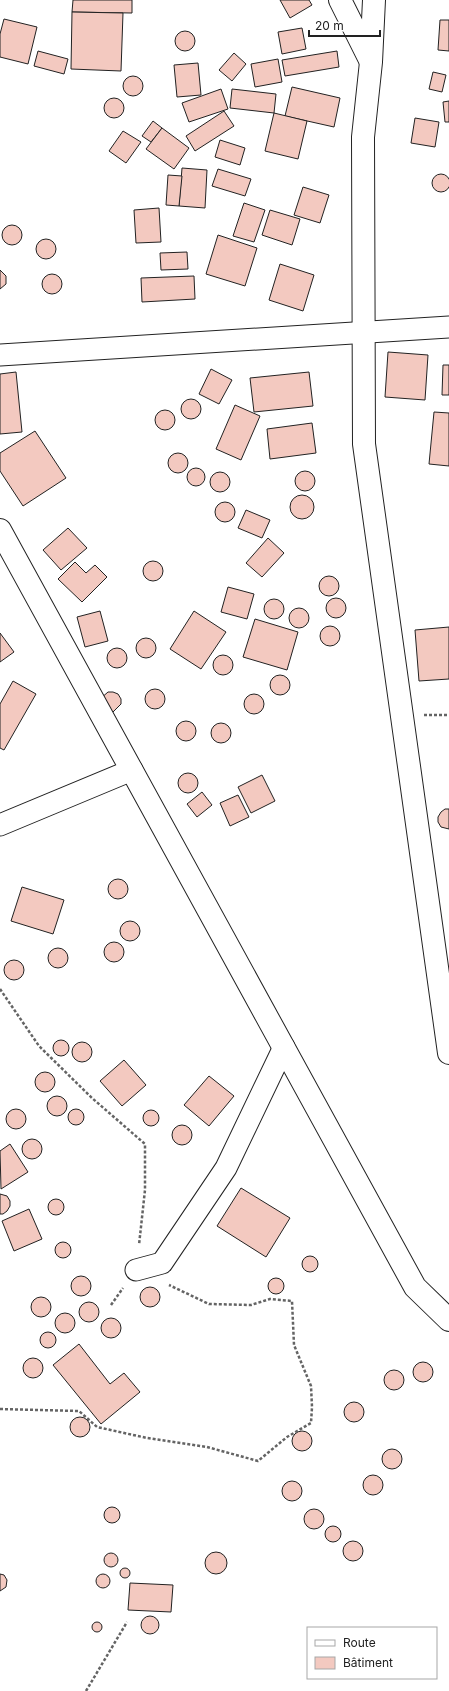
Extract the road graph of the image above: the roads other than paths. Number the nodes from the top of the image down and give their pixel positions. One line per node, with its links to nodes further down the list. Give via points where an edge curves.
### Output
1 (340, 0): 3 (street)
2 (374, 0): 3 (street)
3 (371, 62): 5 (street, via 363,137)
4 (449, 327): 5 (street)
5 (363, 333): 6 (street); 11 (street, via 364,444)
6 (0, 355)
7 (0, 530): 8 (street)
8 (132, 770): 9 (street); 10 (street)
9 (0, 825)
10 (284, 1047): 12 (street, via 226,1168 162,1263); 13 (street, via 415,1287)
11 (449, 1053)
12 (136, 1270)
13 (449, 1320)

